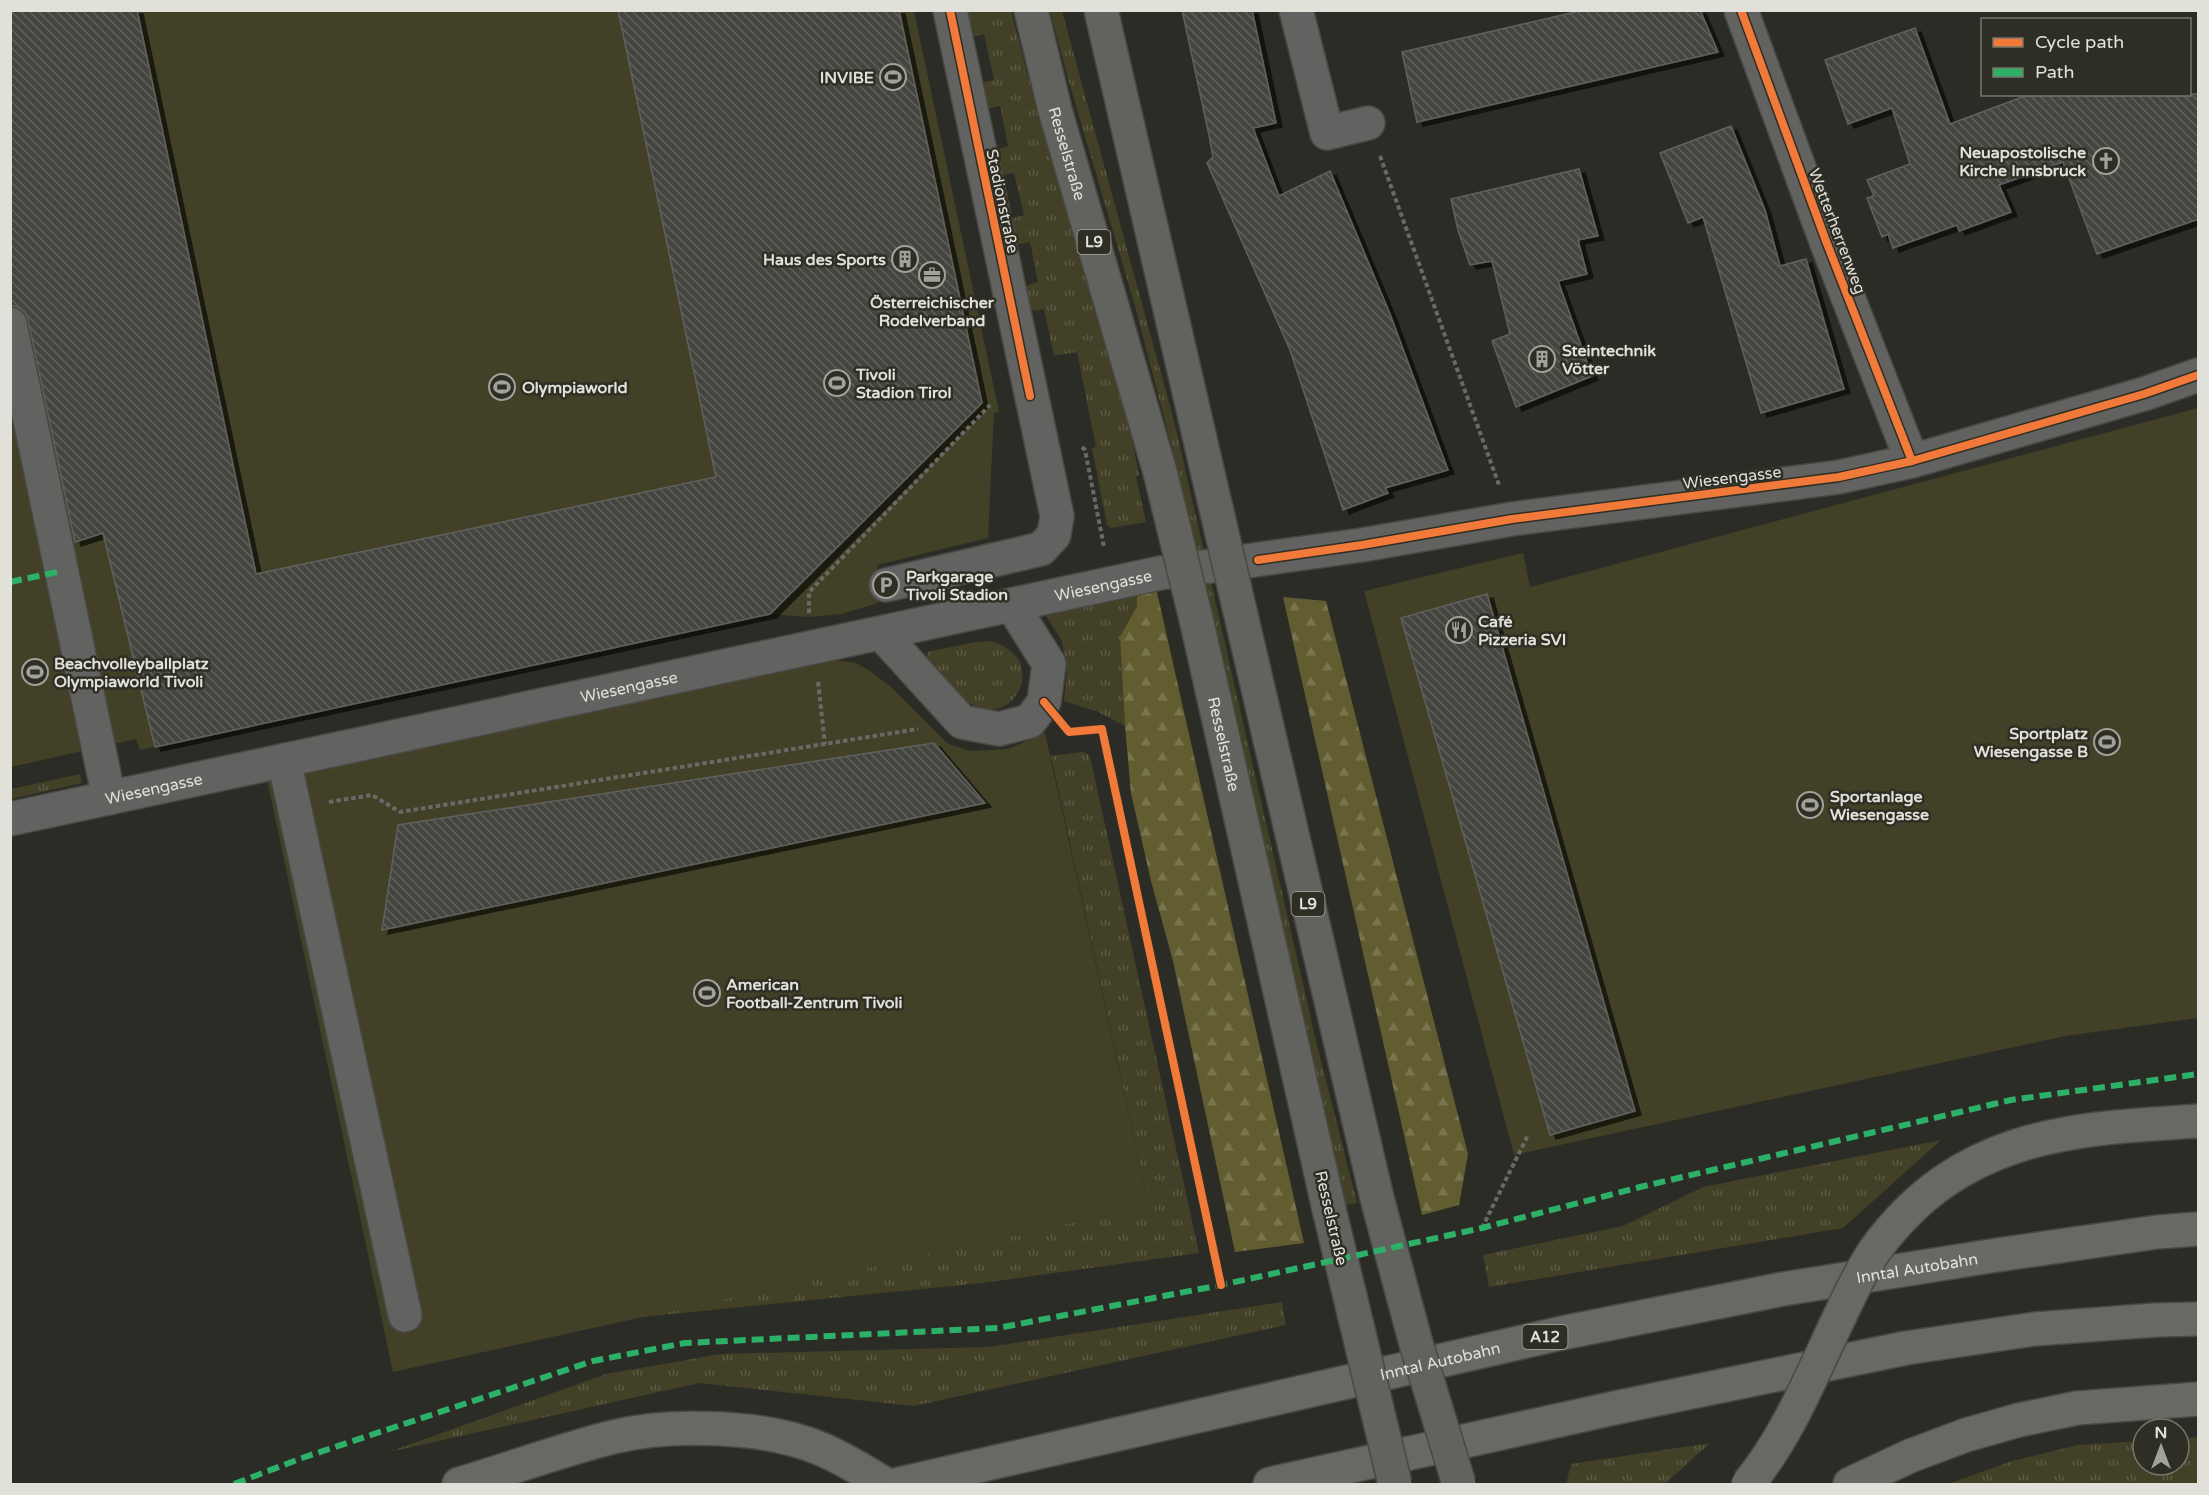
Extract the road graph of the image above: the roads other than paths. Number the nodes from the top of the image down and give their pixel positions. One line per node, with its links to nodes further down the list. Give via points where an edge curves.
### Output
1 (950, 10): 10 (street, Stadionstraße, via 1057,516 1054,535 1041,549)
2 (1031, 10): 25 (main road, Resselstraße / L9, bridge, via 1055,110 1160,472)
3 (1101, 10): 26 (main road, L9, bridge, via 1377,1198)
4 (1296, 10): 6 (street, via 1327,133)
5 (1741, 10): 9 (street, Wetterherrenweg)
6 (1368, 123)
7 (10, 324): 14 (street)
8 (2199, 375): 9 (street, Wiesengasse)
9 (1912, 461): 11 (street, Wiesengasse, via 1839,477 1512,519 1160,573)
10 (885, 585)
11 (1012, 605): 12 (street, Wiesengasse); 12 (street, via 1049,664 1044,702 1030,721 999,729 962,722)
12 (882, 634): 13 (street, Wiesengasse, via 811,633)
13 (295, 758): 14 (street, Wiesengasse); 18 (street)
14 (109, 798): 15 (street, Wiesengasse)
15 (10, 819)
16 (2199, 1120): 27 (highway, bridge, via 2116,1126 2013,1145 1932,1189 1875,1251 1781,1437)
17 (2199, 1229): 23 (highway, Inntal Autobahn / A12, via 2157,1232 1783,1289 1562,1333)
18 (405, 1315)
19 (2199, 1319): 24 (highway, via 2035,1329 1906,1348)
20 (2199, 1400): 28 (highway, via 2077,1408 2019,1420 1910,1456)
21 (459, 1485): 22 (highway, via 615,1437 719,1428 767,1434 820,1448)
22 (885, 1485)
23 (899, 1485)
24 (1270, 1485)
25 (1395, 1485)
26 (1459, 1485)
27 (1748, 1485)
28 (1850, 1485)

